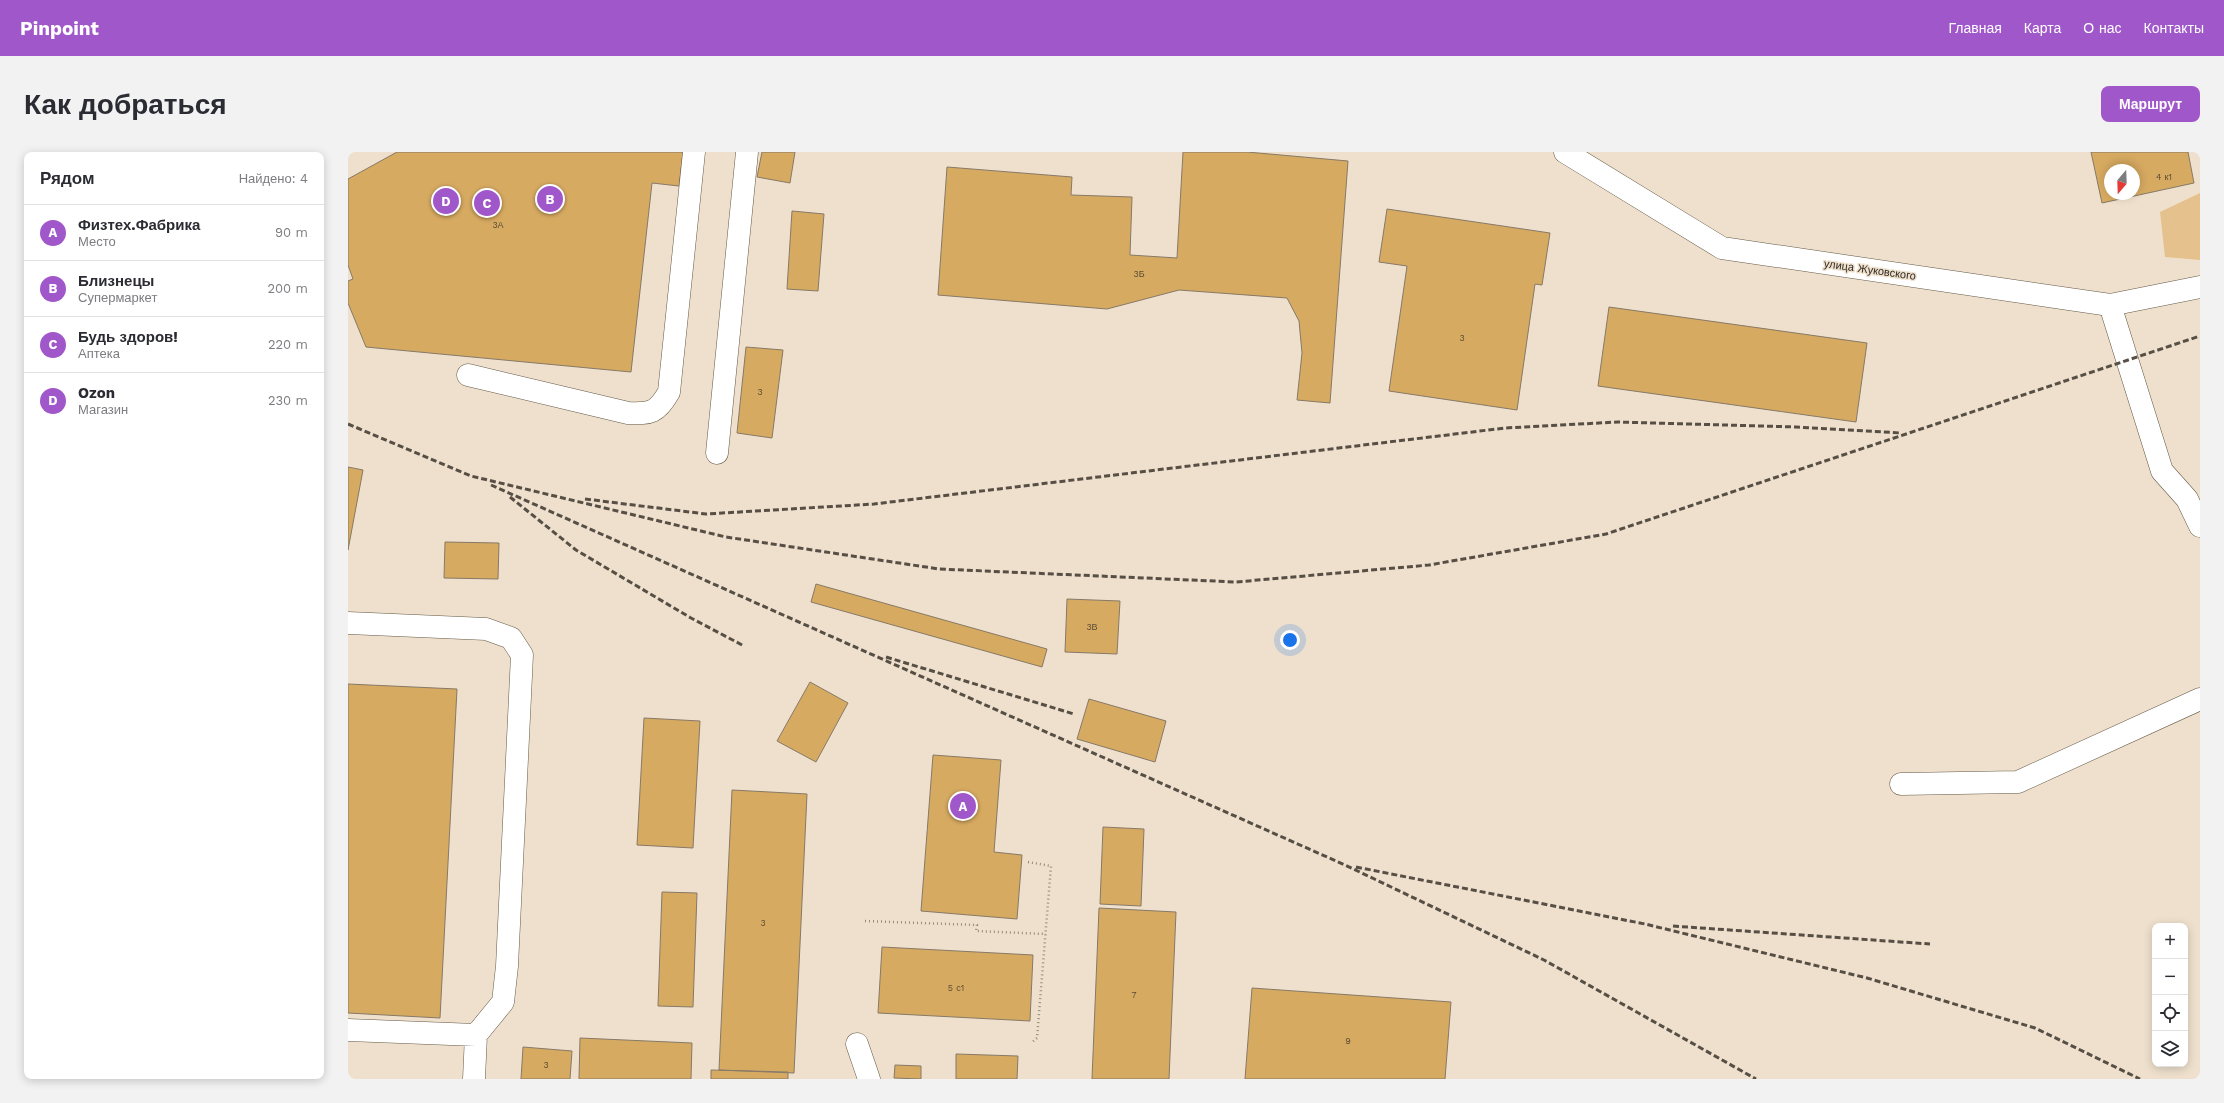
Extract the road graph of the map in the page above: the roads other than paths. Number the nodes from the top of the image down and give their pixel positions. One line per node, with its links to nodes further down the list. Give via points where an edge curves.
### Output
1 (694, 152): 6 (street, via 669,392 661,406 649,414 628,413)
2 (747, 152): 7 (street)
3 (1565, 152): 5 (street, улица Жуковского, via 1722,248)
4 (2200, 287): 5 (street, улица Жуковского)
5 (2110, 305): 8 (street, via 2162,471)
6 (468, 375)
7 (717, 453)
8 (2194, 498): 9 (street)
9 (2200, 526)
10 (348, 623): 14 (street, via 486,629 511,638 522,655 507,966 503,1002)
11 (2200, 699): 12 (street, via 2018,782)
12 (1901, 784)
13 (348, 1030): 14 (street)
14 (476, 1035): 16 (street)
15 (856, 1044): 17 (street)
16 (474, 1079)
17 (869, 1079)

